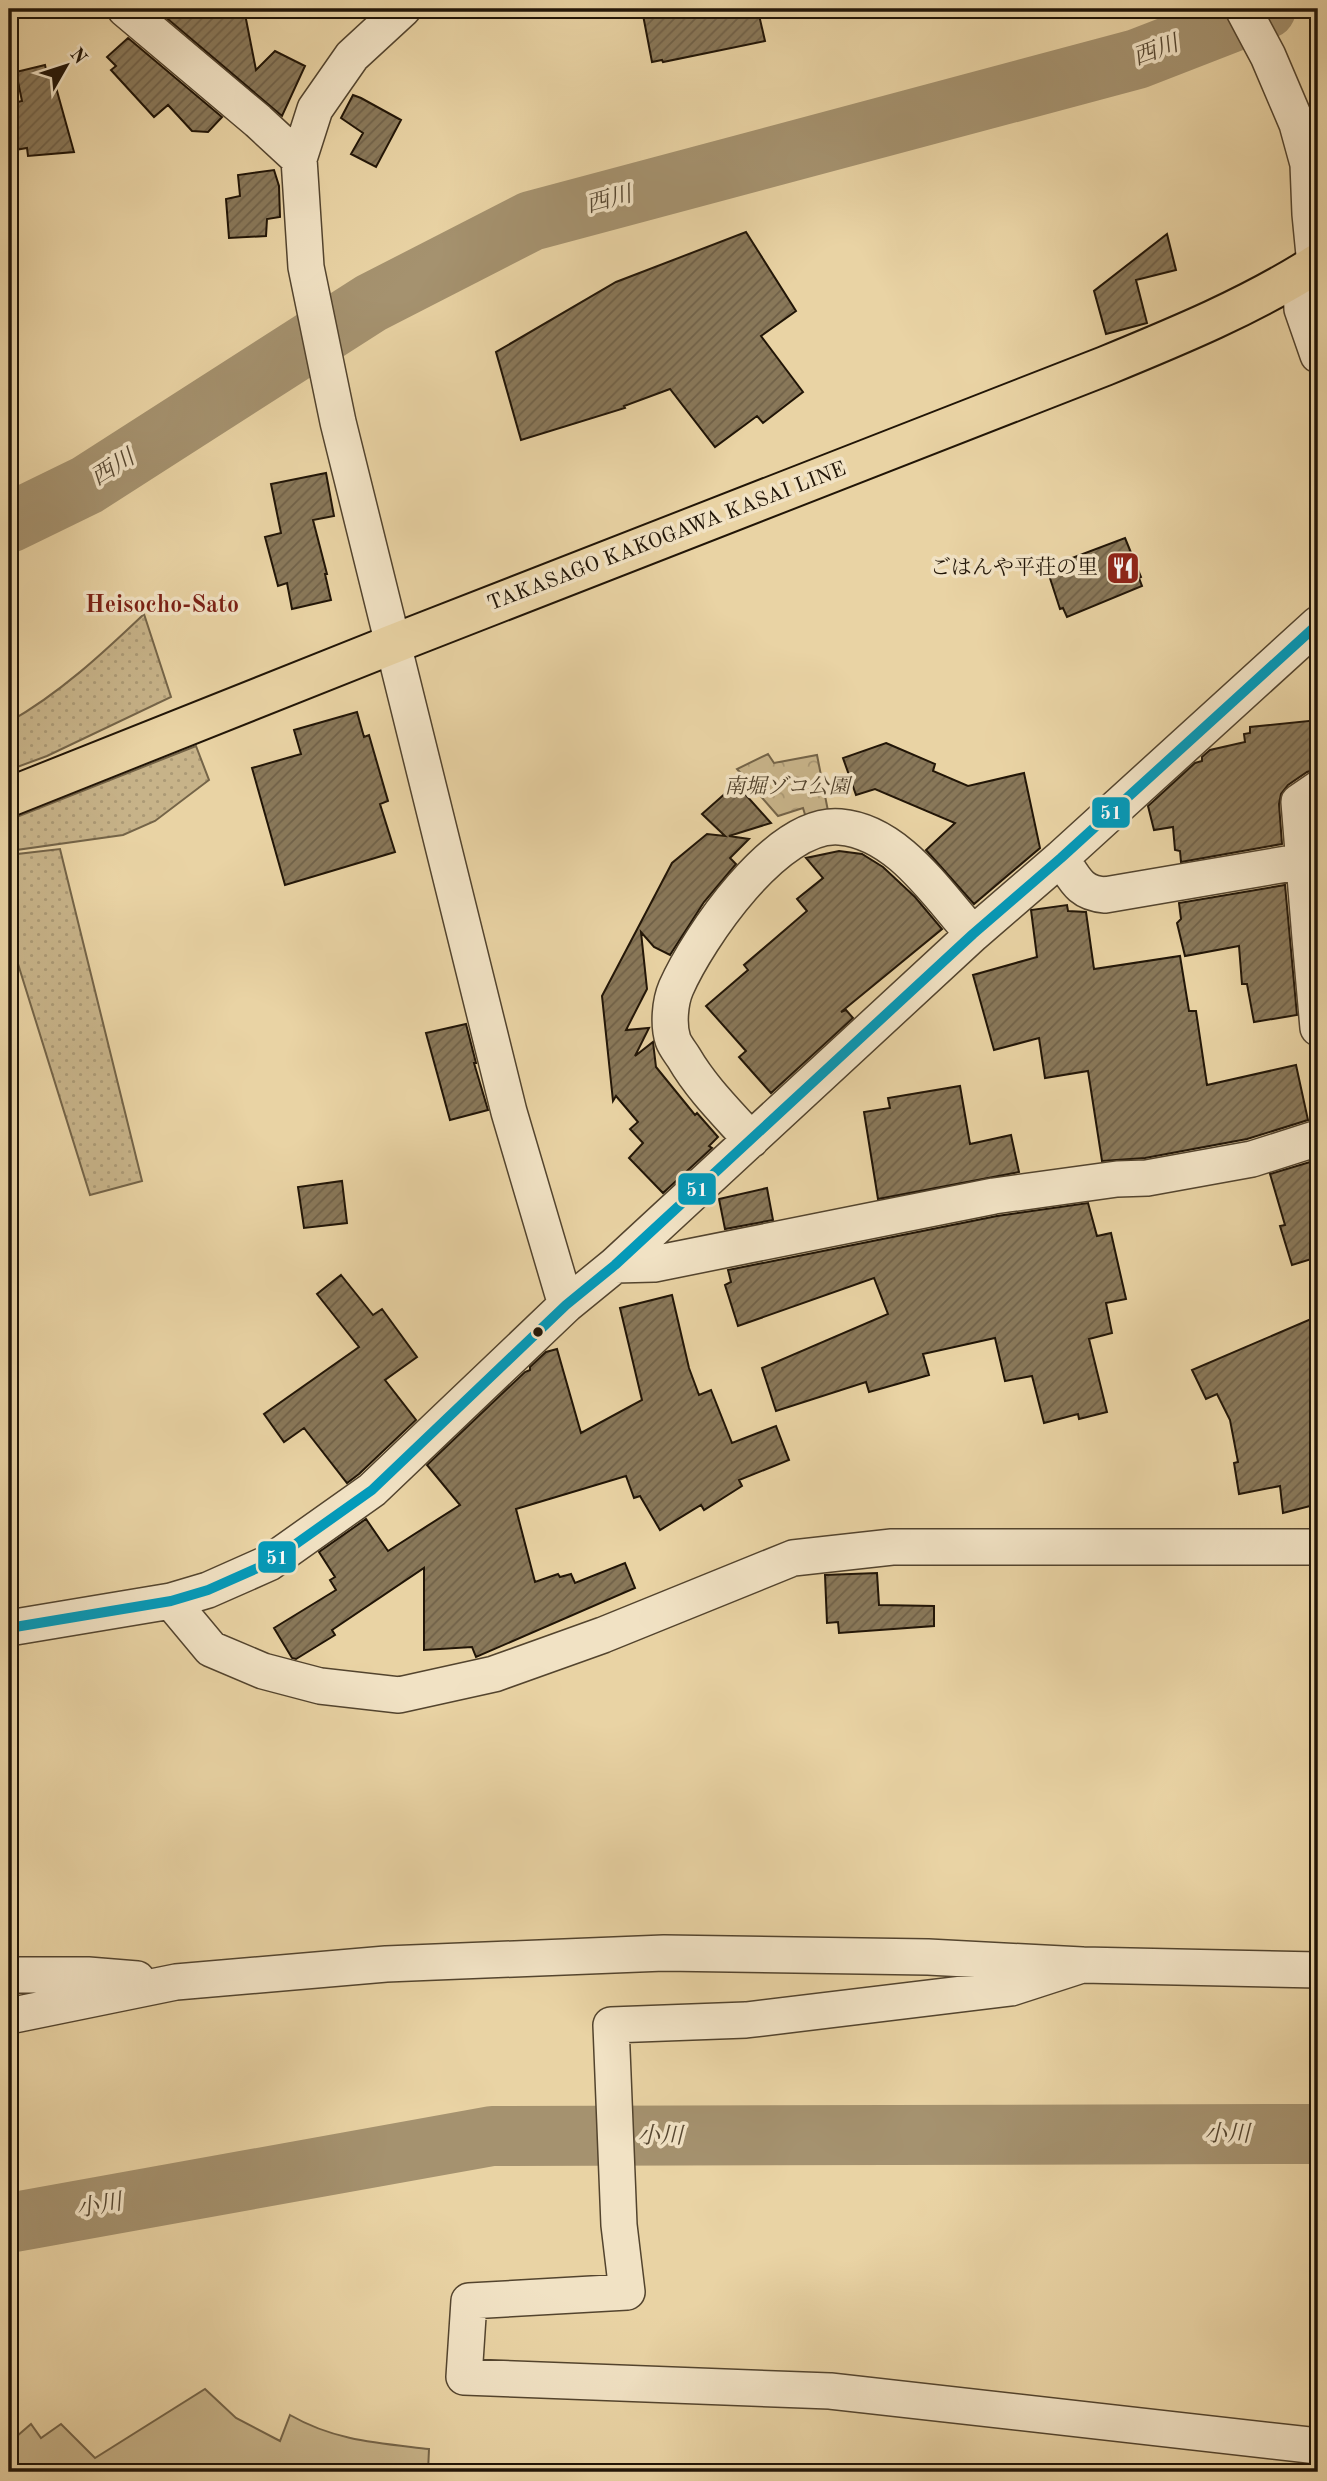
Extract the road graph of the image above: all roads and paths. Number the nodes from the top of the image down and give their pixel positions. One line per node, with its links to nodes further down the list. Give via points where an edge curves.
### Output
1 (125, 9): 4 (street)
2 (403, 9): 4 (street, via 352,56 315,108)
3 (1243, 9): 5 (street, via 1297,124 1308,164)
4 (299, 159): 8 (street, via 306,267 338,422)
5 (1311, 268): 6 (street, via 1302,309); 8 (main road, TAKASAGO KAKOGAWA KASAI LINE, via 1202,326 1105,366)
6 (1318, 355)
7 (1318, 624): 11 (street)
8 (393, 643): 10 (main road, TAKASAGO KAKOGAWA KASAI LINE); 19 (street, via 509,1112)
9 (1318, 789): 12 (street, via 1299,802)
10 (9, 797)
11 (1061, 858): 12 (street, via 1089,894 1105,895); 13 (street)
12 (1304, 861): 14 (street)
13 (973, 934): 17 (street); 17 (street, via 905,859 871,834 837,826 817,830 774,854 719,913 675,989 670,1014 673,1040 696,1078)
14 (1314, 936): 15 (street)
15 (1318, 1028)
16 (1318, 1138): 18 (street, via 1252,1159 1147,1178 994,1196 654,1264)
17 (751, 1140): 18 (street)
18 (615, 1265): 19 (street)
19 (566, 1305): 21 (street, via 372,1490 269,1563)
20 (1318, 1547): 21 (street, via 892,1546 793,1558 494,1674 399,1695 320,1686 263,1671 211,1649)
21 (171, 1601): 22 (street)
22 (9, 1628)
23 (1082, 1965): 24 (street); 26 (street, via 928,1957 664,1954 386,1964); 28 (street, via 1011,1988 746,2020 611,2025 626,2292 468,2301 464,2377 830,2391)
24 (1318, 1970)
25 (9, 1975): 26 (street)
26 (176, 1982): 27 (street)
27 (9, 2016)
28 (1318, 2446)

